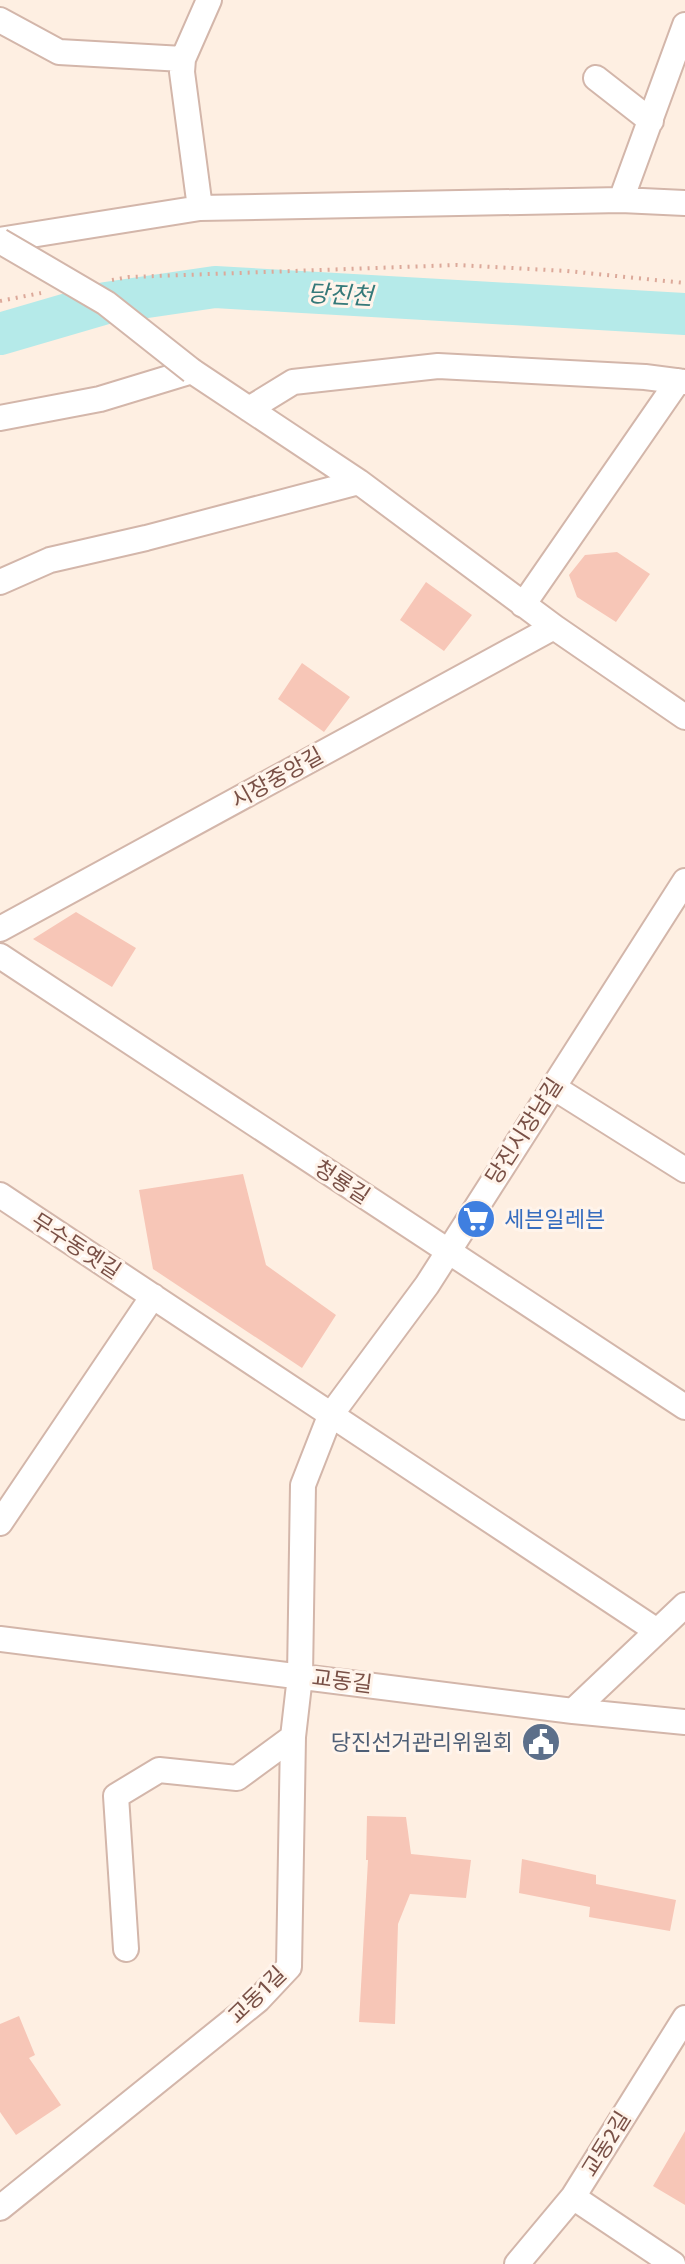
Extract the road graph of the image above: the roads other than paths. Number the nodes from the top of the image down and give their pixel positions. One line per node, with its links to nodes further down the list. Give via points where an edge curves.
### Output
1 (209, 0): 4 (street)
2 (0, 20): 4 (street, via 59,52)
3 (685, 25): 6 (street)
4 (183, 59): 9 (street)
5 (596, 78): 6 (street)
6 (651, 121): 7 (street)
7 (621, 200): 8 (street); 9 (street)
8 (685, 203)
9 (200, 208): 10 (street)
10 (0, 241): 11 (street, bridge, via 106,303)
11 (192, 371): 13 (street); 14 (street, via 100,399)
12 (682, 382): 13 (street, via 438,366 293,382); 17 (street)
13 (249, 409): 15 (street)
14 (0, 418)
15 (359, 482): 16 (street, via 50,560); 17 (street)
16 (0, 582)
17 (523, 605): 18 (street)
18 (554, 627): 19 (street); 21 (street, 시장중앙길)
19 (685, 717)
20 (685, 881): 23 (street, 당진시장남길)
21 (0, 929)
22 (4, 967): 26 (street, 청룡길)
23 (553, 1087): 24 (street); 26 (street, 당진시장남길)
24 (685, 1170)
25 (0, 1195): 27 (street, 무수동옛길)
26 (447, 1251): 28 (street, 청룡길); 29 (street, 당진시장남길)
27 (153, 1296): 29 (street); 30 (street)
28 (685, 1407)
29 (330, 1416): 32 (street); 34 (street, 당진시장남길, via 303,1485)
30 (0, 1523)
31 (685, 1605): 32 (street)
32 (657, 1631): 35 (street)
33 (0, 1639): 34 (street, 교동길)
34 (300, 1676): 35 (street, 교동길); 37 (street, 교동1길)
35 (573, 1711): 36 (street, 교동길)
36 (685, 1722)
37 (293, 1737): 38 (street, via 237,1778 159,1770 116,1796); 41 (street, 교동1길, via 289,1967 258,2000)
38 (126, 1949)
39 (685, 2018): 40 (street, 교동2길)
40 (573, 2197): 42 (street, 교동2길); 43 (street)
41 (0, 2208)
42 (517, 2264)
43 (673, 2264)

